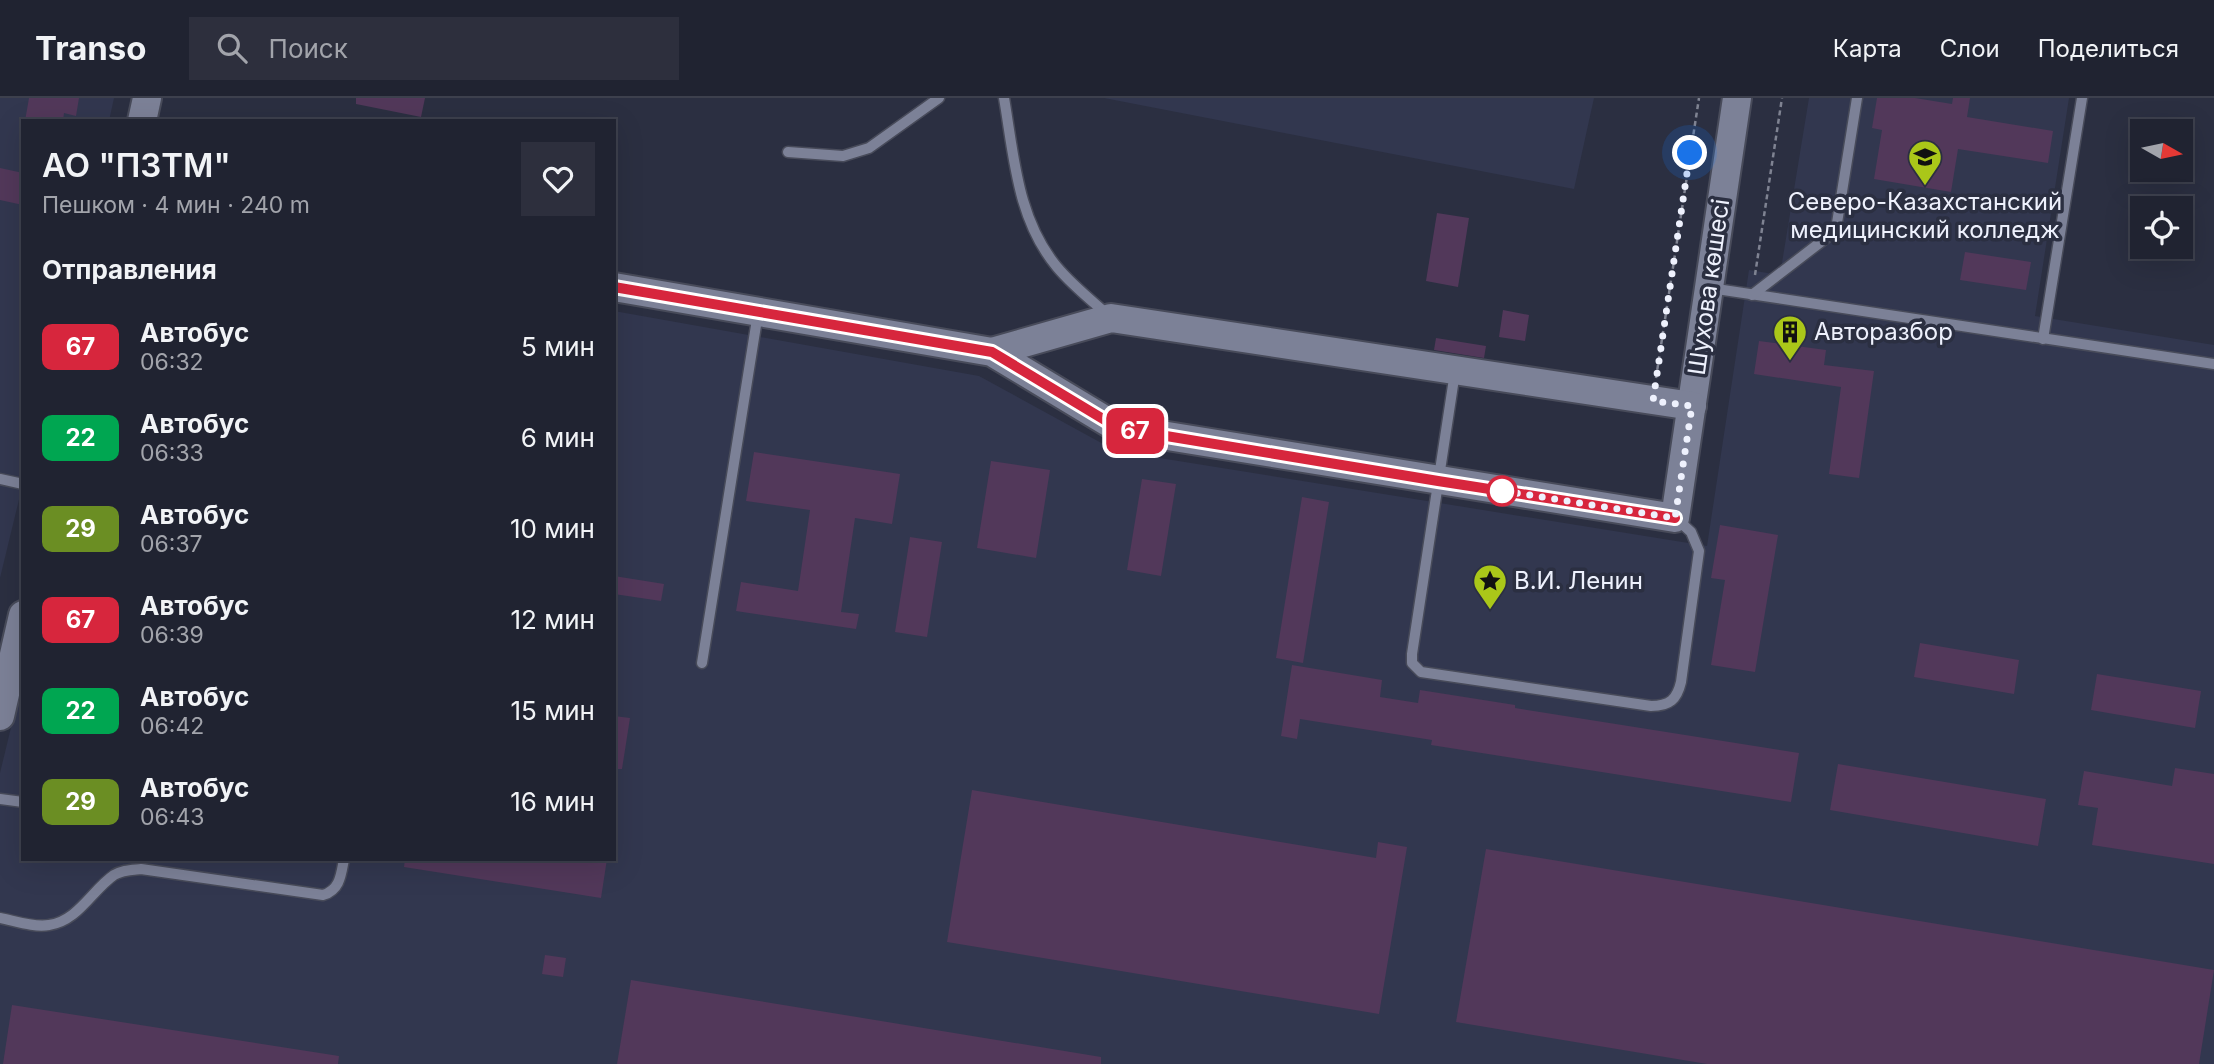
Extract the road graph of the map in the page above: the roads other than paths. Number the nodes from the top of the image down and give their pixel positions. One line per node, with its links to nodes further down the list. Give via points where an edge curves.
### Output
1 (148, 98): 7 (street)
2 (939, 98): 8 (lane, via 869,148 843,156)
3 (1004, 98): 13 (lane, via 1019,190 1029,220 1056,266)
4 (1737, 98): 10 (street, Шухова көшесі)
5 (1857, 98): 11 (lane, via 1837,222 1826,239)
6 (2082, 98): 14 (lane)
7 (143, 119)
8 (788, 152)
9 (616, 287): 12 (street)
10 (1709, 288): 11 (lane); 18 (street, Шухова көшесі)
11 (1752, 295): 14 (lane)
12 (758, 312): 15 (street); 25 (lane)
13 (1111, 318): 15 (street); 17 (street)
14 (2043, 339): 16 (lane)
15 (992, 352): 20 (street, via 1118,428)
16 (2214, 364)
17 (1455, 372): 18 (street); 20 (lane)
18 (1692, 406): 22 (street, Шухова көшесі)
19 (0, 479): 21 (lane)
20 (1438, 481): 22 (street); 22 (lane, via 1412,654 1416,668 1429,675 1651,706 1671,702 1681,682 1699,551 1691,532)
21 (21, 484)
22 (1675, 518)
23 (21, 633): 24 (street)
24 (18, 660): 26 (street)
25 (702, 663)
26 (0, 716)
27 (0, 799): 28 (lane)
28 (21, 802)
29 (344, 861): 30 (lane, via 338,885 323,895 141,869 113,876 58,923 46,926)
30 (0, 918)

